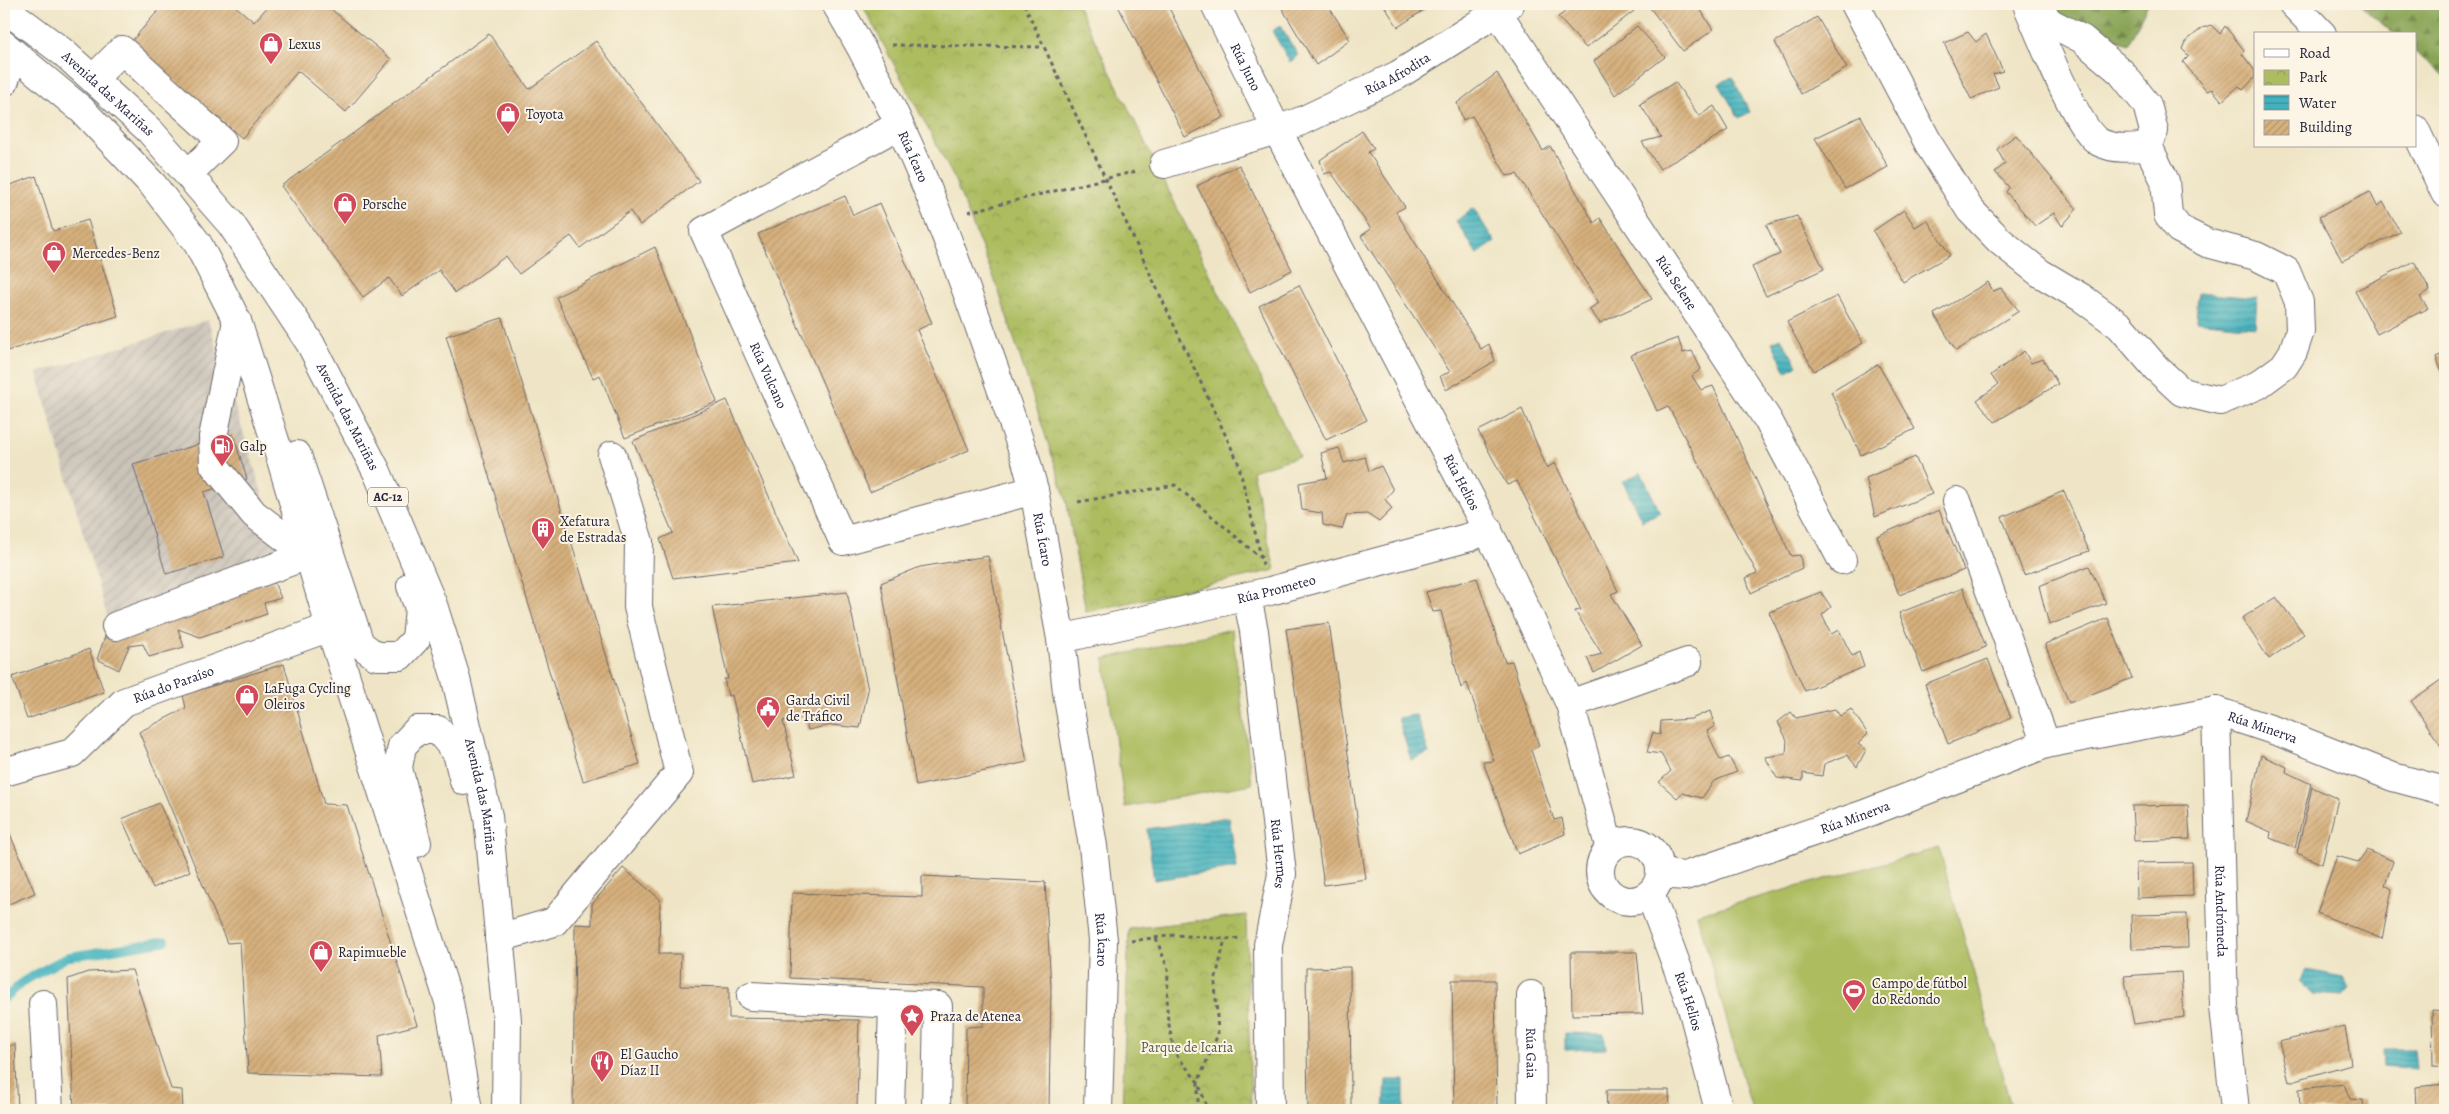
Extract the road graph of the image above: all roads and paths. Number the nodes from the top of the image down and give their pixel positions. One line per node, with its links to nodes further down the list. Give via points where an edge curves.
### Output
1 (11, 4): 11 (path, bridge)
2 (836, 4): 13 (main road, Rúa Ícaro)
3 (1024, 4): 15 (path)
4 (1214, 4): 20 (main road, Rúa Juno)
5 (1855, 4): 22 (main road, via 1931,148 1970,210 2000,241 2040,273 2120,326 2156,368 2182,392 2220,400 2258,385 2284,366 2300,331 2299,302 2286,270 2256,256 2207,243 2179,229 2168,215 2165,182)
6 (2027, 4): 22 (main road, via 2083,124 2099,142 2126,148)
7 (2031, 4): 22 (main road, via 2052,23 2082,39 2121,72 2148,105 2154,131)
8 (2293, 4): 12 (main road)
9 (1500, 7): 20 (main road, Rúa Afrodita, via 1398,75); 39 (main road, Rúa Selene, via 1768,420)
10 (4, 8): 16 (main road, Avenida das Mariñas / AC-12)
11 (4, 13)
12 (2320, 32)
13 (859, 42): 15 (path); 18 (main road, Rúa Ícaro)
14 (4, 47): 17 (main road, via 8,62); 29 (main road, via 82,110 152,185 198,244)
15 (1044, 47): 26 (path)
16 (94, 78): 25 (main road, Avenida das Mariñas / AC-12, via 150,130); 25 (main road, via 122,50 222,142)
17 (4, 82)
18 (899, 125): 33 (main road, Rúa Ícaro, via 941,218); 33 (main road, Rúa Vulcano, via 704,231 843,542)
19 (2416, 129): 23 (main road)
20 (1277, 130): 24 (main road, Rúa Afrodita); 36 (main road, Rúa Helios)
21 (2416, 130): 27 (main road)
22 (2148, 146)
23 (2445, 150)
24 (1154, 167): 26 (path)
25 (189, 173): 32 (main road, Avenida das Mariñas / AC-12, via 231,224 310,344)
26 (1105, 178): 28 (path); 38 (path, via 1238,462)
27 (2445, 193)
28 (967, 212)
29 (237, 321): 30 (main road); 37 (main road, via 213,437 214,465 254,514)
30 (260, 394): 32 (main road, via 300,460 360,644 376,656 400,656 416,639 420,608 390,534); 37 (main road)
31 (612, 455): 54 (main road, via 638,542 638,607 679,773 554,922)
32 (377, 472): 51 (main road, Avenida das Mariñas / AC-12, via 433,605 455,675 488,816)
33 (1034, 490): 43 (main road, Rúa Ícaro)
34 (1957, 501): 47 (main road)
35 (1078, 502): 38 (path, via 1175,485)
36 (1488, 528): 40 (main road, Rúa Prometeo, via 1470,537); 45 (main road, Rúa Helios)
37 (308, 555): 41 (main road); 42 (main road)
38 (1262, 559): 40 (path)
39 (1842, 560)
40 (1259, 594): 43 (main road, Rúa Prometeo); 53 (main road, Rúa Hermes, via 1254,631 1282,874)
41 (116, 626)
42 (330, 627): 48 (main road, Rúa do Paraíso, via 124,702 72,753); 60 (main road)
43 (1061, 639): 56 (main road, Rúa Ícaro, via 1093,846)
44 (1688, 662): 45 (main road)
45 (1570, 704): 50 (main road, Rúa Helios)
46 (2216, 711): 47 (main road, Rúa Minerva); 49 (main road, Rúa Minerva, via 2393,777); 75 (main road, Rúa Andrómeda, via 2224,1007)
47 (2046, 744): 52 (main road, Rúa Minerva, via 1862,815)
48 (4, 772)
49 (2445, 790)
50 (1610, 849): 52 (main road, Rúa Helios, via 1624,842 1645,844 1660,864); 52 (main road, via 1600,867 1600,877 1612,896 1626,902 1636,901)
51 (494, 883): 54 (main road, Avenida das Mariñas / AC-12); 60 (main road, via 472,814 458,753 438,730 417,730 402,746 398,768 434,899)
52 (1656, 884): 74 (main road, Rúa Helios)
53 (1270, 932): 57 (path); 72 (main road, Rúa Hermes)
54 (499, 938): 66 (main road, Avenida das Mariñas / AC-12, via 507,1020)
55 (1156, 938): 56 (path, via 1129,942); 57 (path, via 1175,935); 63 (path, via 1168,969 1167,1014 1174,1052)
56 (1103, 940): 69 (main road, Rúa Ícaro)
57 (1225, 940): 63 (path, via 1215,982 1218,1034)
58 (1531, 995): 73 (main road, Rúa Gaia)
59 (751, 996): 62 (main road)
60 (449, 1002): 65 (main road)
61 (42, 1004): 64 (main road)
62 (893, 1004): 67 (main road); 68 (main road, via 938,1006)
63 (1198, 1082): 70 (path); 71 (path)
64 (49, 1110)
65 (468, 1110)
66 (506, 1110)
67 (890, 1110)
68 (936, 1110)
69 (1098, 1110)
70 (1198, 1110)
71 (1208, 1110)
72 (1270, 1110)
73 (1532, 1110)
74 (1719, 1110)
75 (2235, 1110)

